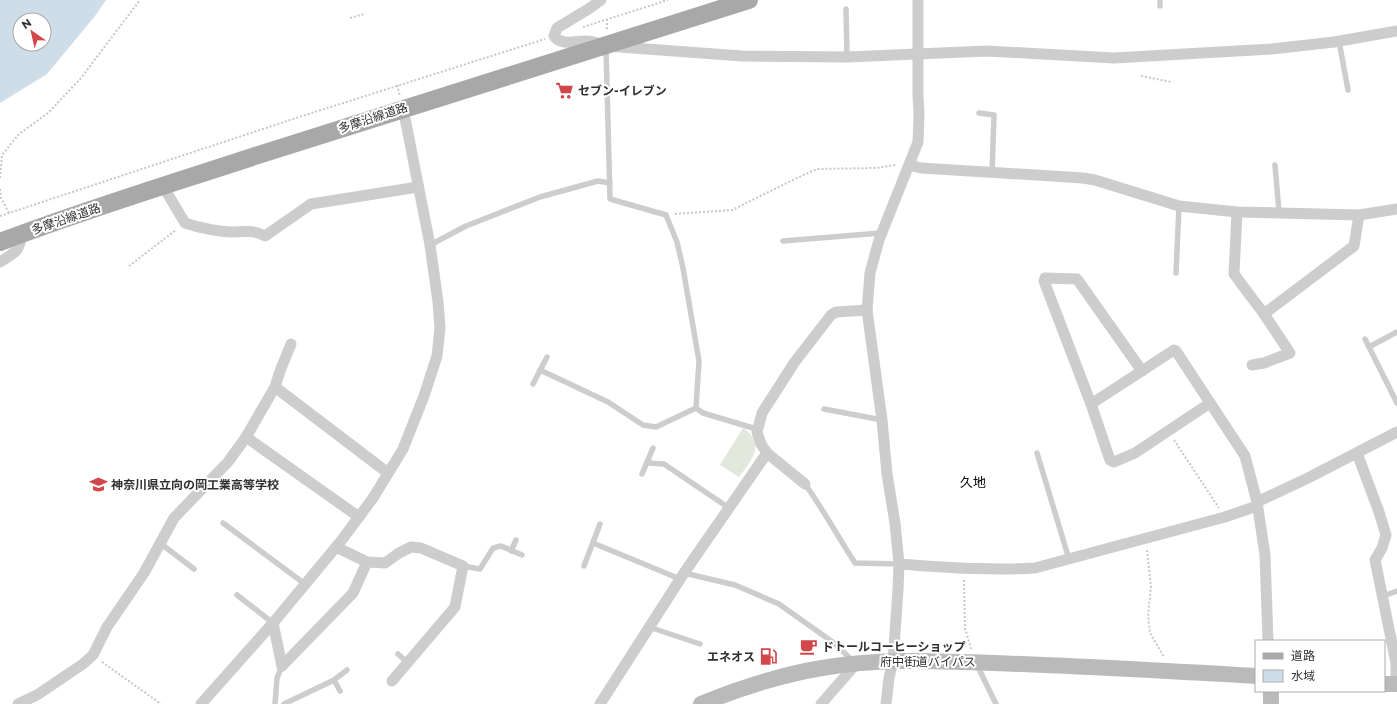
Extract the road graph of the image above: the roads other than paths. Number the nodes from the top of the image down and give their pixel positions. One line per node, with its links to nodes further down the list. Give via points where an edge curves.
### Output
1 (601, 0): 7 (street, via 557,28 554,36 566,42 589,40)
2 (749, 0): 7 (main road, 多摩沿線道路)
3 (918, 0): 8 (street)
4 (846, 9): 9 (lane)
5 (1397, 31): 6 (street)
6 (1339, 42): 8 (street, via 1272,49 1114,58 987,51); 10 (lane)
7 (606, 46): 9 (street, via 742,56); 11 (main road, 多摩沿線道路); 16 (lane)
8 (918, 54): 9 (street); 13 (street, via 918,142)
9 (847, 57)
10 (1348, 90)
11 (404, 108): 17 (main road, 多摩沿線道路); 18 (street)
12 (979, 113): 15 (lane, via 994,115)
13 (908, 165): 15 (street); 24 (street)
14 (1275, 165): 22 (lane)
15 (992, 172): 19 (street, via 1095,180)
16 (610, 183): 28 (lane, via 598,181 540,197 466,226); 46 (lane, via 610,199 666,215 677,242 699,361)
17 (163, 186): 18 (street, via 185,223 202,229 257,232 265,236 311,204); 25 (main road, 多摩沿線道路)
18 (418, 187): 28 (street)
19 (1179, 206): 21 (street); 30 (lane)
20 (1397, 209): 23 (street)
21 (1237, 212): 22 (street); 32 (street, via 1234,274)
22 (1279, 212): 23 (street)
23 (1359, 215): 32 (street, via 1354,246)
24 (881, 233): 26 (lane); 31 (street, via 870,273)
25 (22, 234): 27 (main road, 多摩沿線道路); 29 (street, via 18,250)
26 (783, 241)
27 (0, 242)
28 (430, 245): 57 (street, via 440,328 436,356 424,396 403,449)
29 (0, 262)
30 (1176, 273)
31 (867, 310): 48 (street); 49 (street, via 831,314 794,363 762,413)
32 (1264, 314): 38 (street, via 1290,353)
33 (1397, 332): 36 (lane)
34 (1365, 339): 36 (lane)
35 (291, 344): 42 (street)
36 (1369, 347): 45 (lane)
37 (547, 357): 39 (lane)
38 (1252, 365)
39 (540, 370): 41 (lane); 46 (lane, via 608,402 643,425 656,427)
40 (1142, 371): 43 (street, via 1174,350); 44 (street); 44 (street, via 1077,279 1045,278)
41 (533, 384)
42 (275, 387): 51 (street); 57 (street)
43 (1210, 403): 44 (street, via 1136,453 1114,462 1110,460); 60 (street, via 1245,456)
44 (1091, 404)
45 (1397, 404)
46 (696, 408): 49 (lane, via 703,413 753,428)
47 (824, 409): 48 (lane)
48 (882, 420): 73 (street)
49 (757, 432): 53 (street)
50 (1397, 432): 55 (street)
51 (246, 437): 62 (street); 66 (street, via 228,462 174,518)
52 (653, 448): 56 (lane)
53 (767, 453): 59 (street); 61 (street)
54 (1037, 453): 71 (lane)
55 (1357, 453): 60 (street); 81 (street, via 1386,535 1375,560)
56 (647, 463): 58 (lane); 61 (lane, via 664,464)
57 (388, 473): 62 (street)
58 (642, 474)
59 (805, 484): 73 (lane, via 855,563)
60 (1257, 504): 71 (street, via 1225,517); 84 (street, via 1265,555)
61 (729, 508): 77 (street)
62 (359, 517): 68 (street)
63 (223, 523): 78 (lane)
64 (600, 524): 67 (lane)
65 (516, 540): 69 (lane)
66 (160, 543): 76 (lane); 99 (street, via 144,573 107,627 93,655 37,696)
67 (593, 543): 75 (lane); 77 (lane)
68 (336, 547): 72 (street); 78 (street)
69 (511, 551): 70 (lane); 74 (lane, via 500,546 493,548 480,568)
70 (522, 555)
71 (1069, 559): 73 (street, via 1016,570)
72 (367, 562): 74 (street, via 385,563 411,547 421,548); 91 (street, via 353,592)
73 (899, 564): 88 (street)
74 (463, 566): 89 (street, via 454,607)
75 (584, 566)
76 (194, 569)
77 (682, 576): 83 (street); 90 (lane, via 735,585 779,604 834,643)
78 (306, 584): 82 (street)
79 (1397, 590): 81 (lane)
80 (237, 595): 82 (lane)
81 (1383, 596): 96 (street, via 1396,663)
82 (273, 623): 91 (street); 100 (street)
83 (649, 627): 85 (lane); 103 (street)
84 (1268, 640)
85 (700, 644)
86 (398, 654): 89 (lane)
87 (975, 659): 88 (street, 府中街道バイパス); 93 (street, 府中街道バイパス); 107 (lane)
88 (893, 661): 90 (street, 府中街道バイパス); 106 (street)
89 (408, 663): 95 (street)
90 (856, 664): 104 (street, 府中街道バイパス, via 774,678); 105 (street)
91 (282, 666): 101 (lane, via 277,678)
92 (347, 670): 94 (lane)
93 (1255, 676)
94 (334, 680): 97 (lane); 102 (lane)
95 (392, 681)
96 (1392, 684)
97 (340, 691)
98 (1271, 692): 108 (street)
99 (18, 704)
100 (201, 704)
101 (275, 704)
102 (284, 704)
103 (600, 704)
104 (701, 704)
105 (821, 704)
106 (886, 704)
107 (996, 704)
108 (1271, 704)

